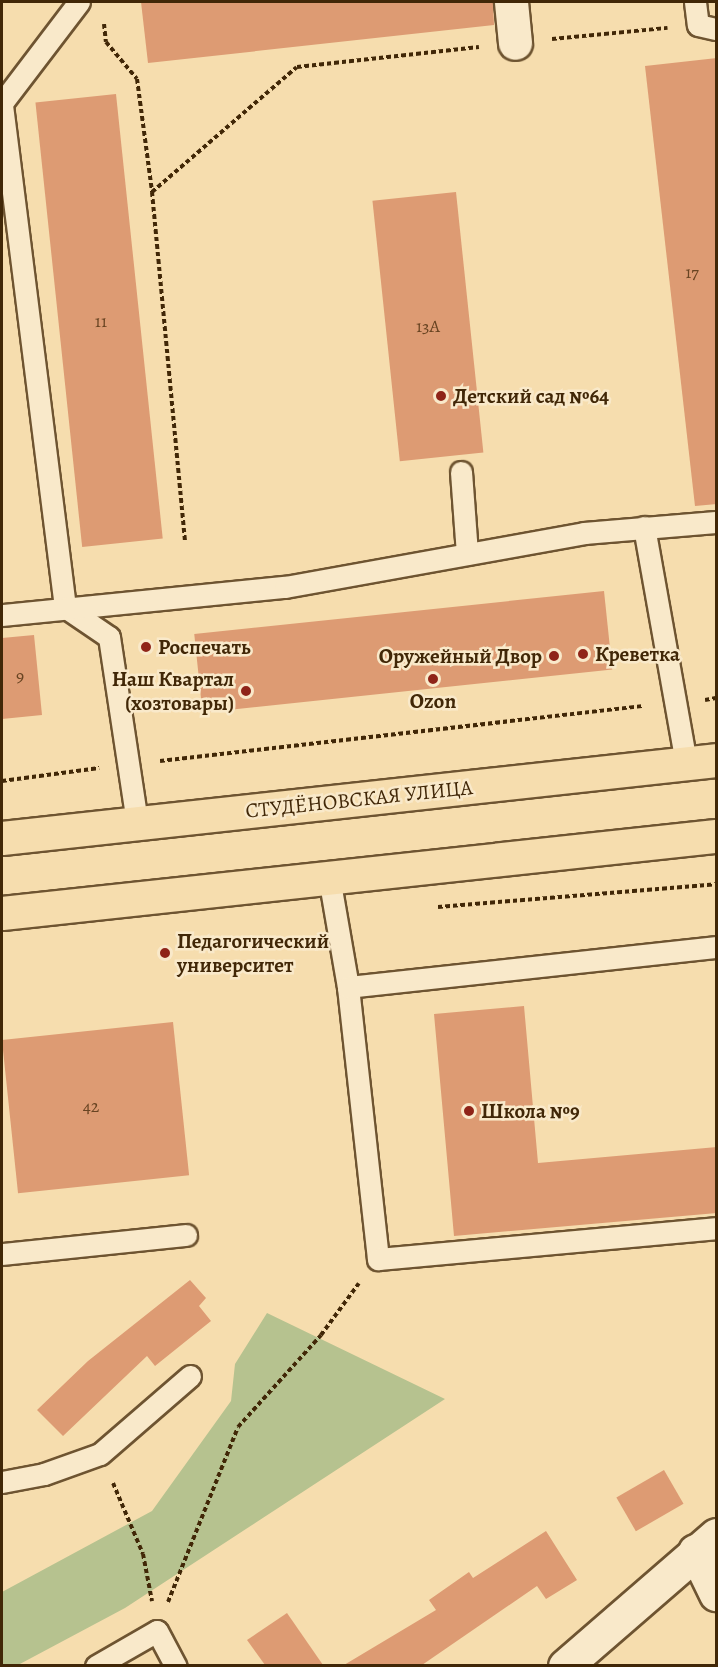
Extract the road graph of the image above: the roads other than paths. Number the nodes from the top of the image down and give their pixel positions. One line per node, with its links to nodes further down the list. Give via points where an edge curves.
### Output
1 (79, 2): 6 (lane)
2 (511, 2): 5 (street)
3 (695, 2): 4 (lane)
4 (707, 27)
5 (515, 43)
6 (2, 104): 11 (lane)
7 (462, 472): 10 (lane)
8 (717, 522): 9 (lane)
9 (644, 527): 10 (lane); 13 (lane, via 674,703)
10 (467, 554): 11 (lane, via 285,587)
11 (65, 607): 12 (lane); 14 (lane, via 109,637)
12 (2, 615)
13 (701, 762): 14 (main road, СТУДЁНОВСКАЯ УЛИЦА)
14 (136, 823): 16 (main road, СТУДЁНОВСКАЯ УЛИЦА)
15 (717, 836): 17 (main road)
16 (2, 838)
17 (329, 877): 18 (main road); 20 (lane)
18 (2, 913)
19 (717, 946): 20 (lane)
20 (348, 987): 21 (lane, via 378,1259)
21 (717, 1228)
22 (186, 1235): 23 (lane)
23 (2, 1254)
24 (190, 1376): 25 (lane, via 100,1454 44,1474)
25 (2, 1482)
26 (706, 1543): 27 (street); 30 (street)
27 (717, 1594)
28 (96, 1665): 29 (lane, via 157,1631)
29 (176, 1665)
30 (565, 1665)

